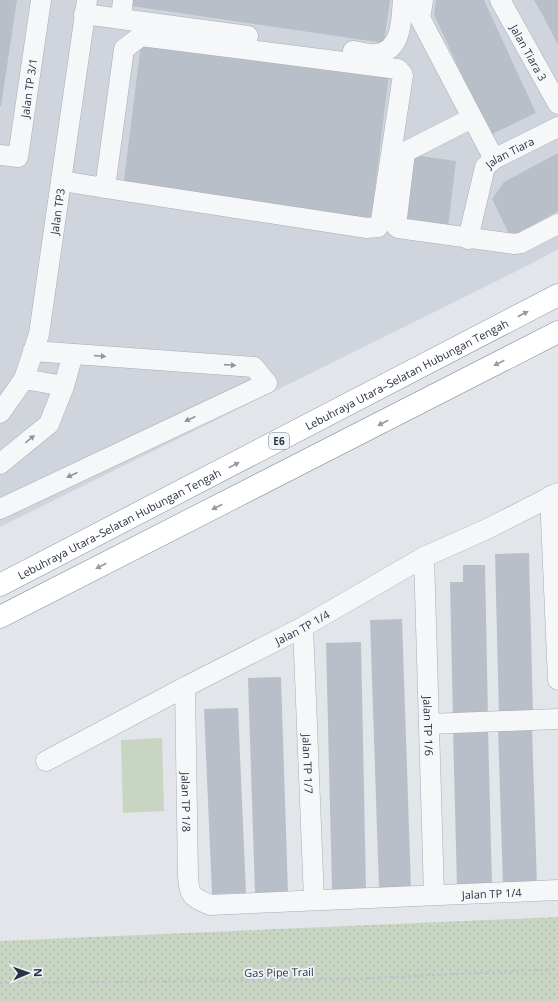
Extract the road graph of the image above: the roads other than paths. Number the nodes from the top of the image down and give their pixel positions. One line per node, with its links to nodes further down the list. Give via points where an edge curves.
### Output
1 (41, 0): 10 (street, Jalan TP 3/1, via 18,157)
2 (403, 0): 6 (street, via 399,36 390,48 377,54)
3 (423, 0): 8 (street, via 420,18)
4 (500, 0): 7 (street, Jalan Tiara 3)
5 (86, 7): 6 (street); 12 (street, Jalan TP3)
6 (122, 9)
7 (558, 104)
8 (472, 118): 11 (street); 15 (street, via 405,152 396,226)
9 (558, 127): 11 (street, Jalan Tiara)
10 (0, 155)
11 (494, 159): 15 (street, Jalan Tiara, via 485,167)
12 (62, 181): 13 (street); 18 (street, Jalan TP3, via 39,334)
13 (104, 188): 13 (street, via 124,49 141,36 398,69 403,75 378,227 367,228)
14 (558, 224): 15 (street, via 521,243)
15 (468, 239)
16 (558, 295): 27 (highway, Lebuhraya Utara–Selatan Hubungan Tengah / E6, one-way to 16)
17 (558, 332): 28 (highway, one-way to 28)
18 (33, 351): 19 (street); 20 (street, Jalan TP3)
19 (72, 354): 21 (street); 25 (street, one-way to 25, via 254,367 267,383)
20 (24, 378): 21 (street); 22 (street, Jalan TP3)
21 (64, 386): 23 (street, one-way to 21, via 49,424)
22 (0, 413)
23 (0, 464)
24 (554, 495): 26 (street, Jalan TP 1/4); 30 (street)
25 (0, 509)
26 (424, 557): 29 (street, Jalan TP 1/4); 33 (street, Jalan TP 1/6)
27 (0, 585)
28 (0, 617)
29 (303, 627): 31 (street, Jalan TP 1/4); 37 (street, Jalan TP 1/7)
30 (558, 680)
31 (185, 687): 34 (street, Jalan TP 1/4); 38 (street, Jalan TP 1/8, via 188,887 196,899)
32 (558, 719): 33 (street)
33 (429, 724): 36 (street, Jalan TP 1/6)
34 (46, 761)
35 (558, 890): 36 (street, Jalan TP 1/4)
36 (434, 895): 37 (street, Jalan TP 1/4)
37 (314, 900): 38 (street, Jalan TP 1/4)
38 (210, 905)

